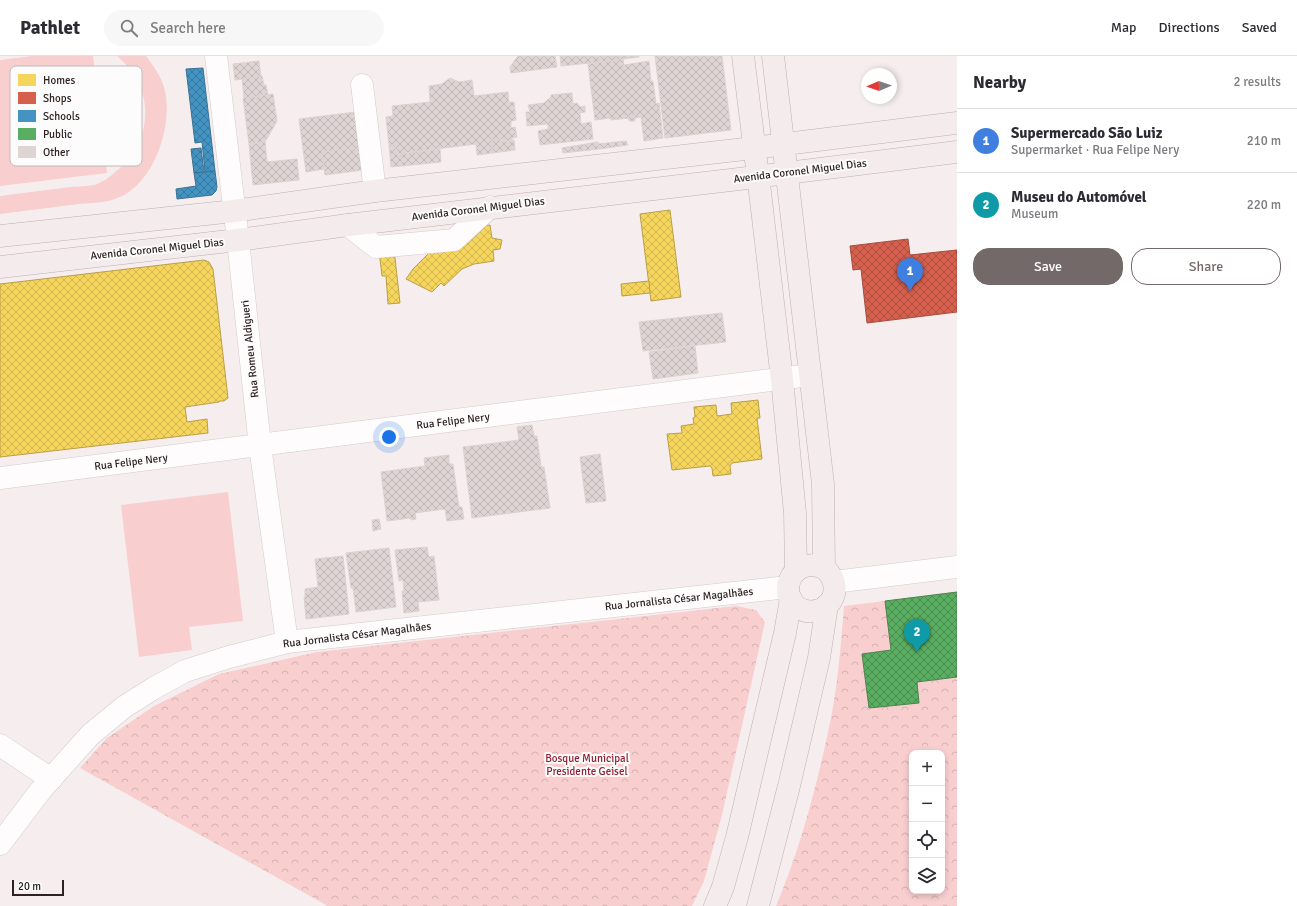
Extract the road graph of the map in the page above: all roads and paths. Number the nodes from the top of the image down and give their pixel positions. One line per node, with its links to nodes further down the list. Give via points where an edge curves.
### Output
1 (216, 56): 14 (street, Rua Romeu Aldigueri)
2 (742, 56): 7 (main road)
3 (772, 56): 6 (main road)
4 (362, 85): 12 (street)
5 (957, 122): 6 (main road)
6 (783, 143): 7 (main road); 9 (main road)
7 (754, 147): 10 (main road); 11 (main road)
8 (957, 152): 9 (main road, Avenida Coronel Miguel Dias)
9 (787, 173): 10 (main road, Avenida Coronel Miguel Dias); 20 (main road)
10 (758, 177): 13 (main road, Avenida Coronel Miguel Dias); 21 (main road)
11 (452, 183): 12 (main road); 15 (main road)
12 (374, 191): 14 (main road)
13 (490, 208): 15 (main road, Avenida Coronel Miguel Dias); 16 (street, via 454,240 376,248)
14 (234, 211): 17 (main road); 18 (street, Rua Romeu Aldigueri)
15 (455, 212): 16 (main road, Avenida Coronel Miguel Dias)
16 (348, 225): 18 (main road, Avenida Coronel Miguel Dias)
17 (0, 236)
18 (238, 240): 19 (main road, Avenida Coronel Miguel Dias); 22 (street, Rua Romeu Aldigueri)
19 (0, 267)
20 (810, 375): 21 (street, Rua Felipe Nery); 25 (main road, via 823,484)
21 (782, 379): 22 (street, Rua Felipe Nery); 26 (main road, via 795,513)
22 (260, 446): 23 (street, Rua Felipe Nery); 28 (street, Rua Romeu Aldigueri)
23 (0, 478)
24 (957, 567): 25 (street)
25 (829, 575): 26 (main road, via 817,565 802,566); 27 (main road, via 834,595)
26 (792, 585): 27 (main road, via 795,605 802,610 818,611); 28 (street, Rua Jornalista César Magalhães); 32 (main road, via 784,633 737,837)
27 (827, 605): 33 (main road, via 818,666)
28 (287, 642): 30 (street, Rua Jornalista César Magalhães, via 185,671 154,688 124,707 90,735)
29 (0, 745): 30 (street)
30 (51, 779): 31 (street, Rua Jornalista César Magalhães)
31 (0, 844)
32 (715, 906)
33 (758, 906)

